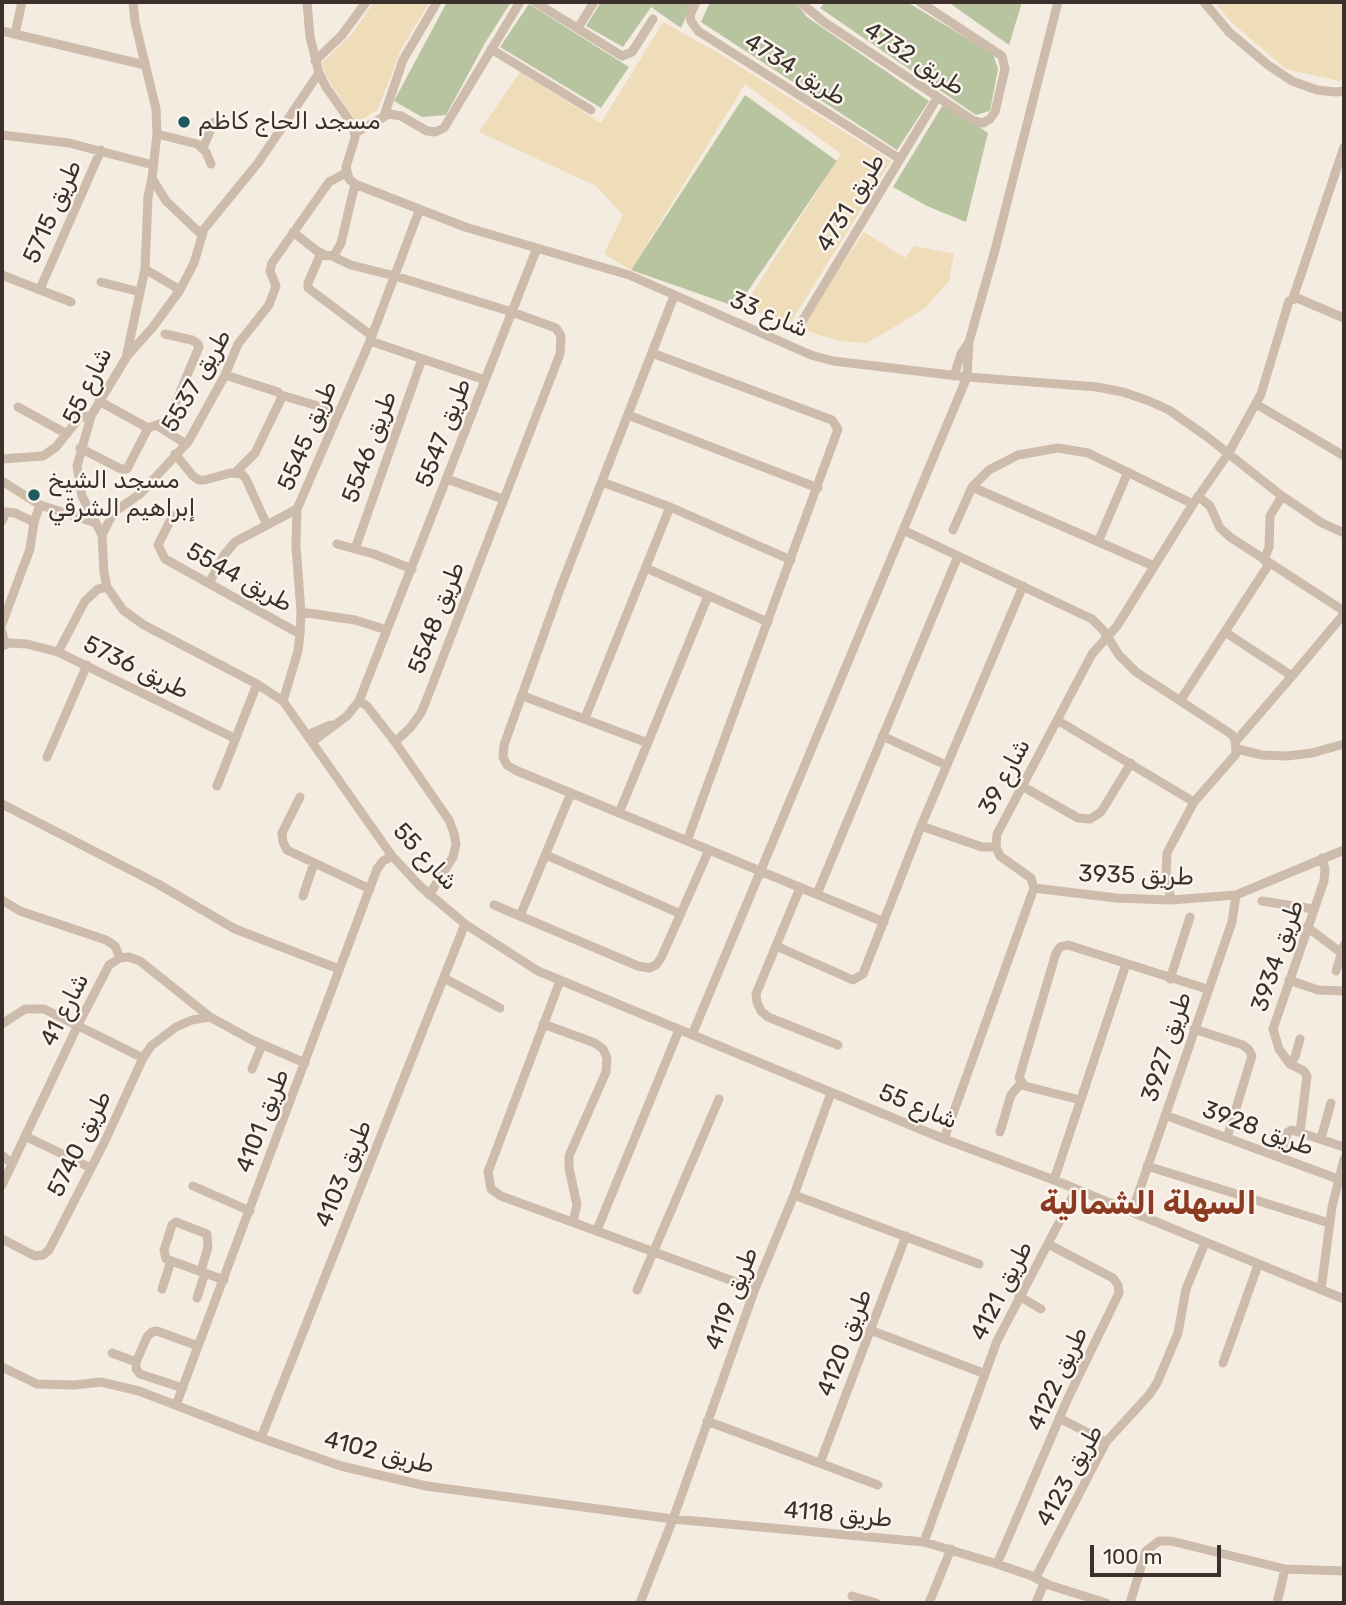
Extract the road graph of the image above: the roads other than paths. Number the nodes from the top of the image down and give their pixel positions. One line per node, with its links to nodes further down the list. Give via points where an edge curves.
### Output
1 (22, 2): 17 (street)
2 (133, 2): 20 (street, شارع 55)
3 (307, 2): 19 (street)
4 (366, 2): 19 (street)
5 (437, 2): 25 (street, via 403,60)
6 (520, 2): 18 (street)
7 (535, 2): 15 (street)
8 (594, 2): 15 (street)
9 (696, 2): 33 (street, طريق 4734, via 690,15 698,31)
10 (920, 2): 23 (street, طريق 4732, via 997,51 1005,69 995,112 983,123)
11 (1058, 2): 64 (street)
12 (1204, 2): 22 (street, via 1229,32 1268,65 1317,90)
13 (805, 3): 23 (street, طريق 4732, via 824,22)
14 (653, 19): 15 (street, via 628,55 622,56)
15 (578, 28)
16 (2, 31): 17 (street)
17 (15, 34): 20 (street)
18 (491, 49): 24 (street); 25 (street, via 440,131 427,131 395,114)
19 (315, 61): 21 (street)
20 (145, 65): 28 (street, شارع 55)
21 (319, 73): 27 (street); 45 (street, via 258,163)
22 (1344, 90)
23 (937, 98): 33 (street, طريق 4731)
24 (591, 110)
25 (384, 116): 27 (street)
26 (214, 121): 31 (street)
27 (355, 133): 36 (street)
28 (157, 134): 31 (street); 35 (street, شارع 55)
29 (2, 135): 32 (street, طريق 5715)
30 (1344, 147): 39 (street, شارع 39)
31 (203, 148): 34 (street)
32 (101, 150): 35 (street, طريق 5715); 53 (street, طريق 5715)
33 (900, 159): 61 (street, طريق 4731)
34 (211, 164)
35 (153, 165): 37 (street, شارع 55)
36 (346, 173): 38 (street, شارع 33); 44 (street, طريق 5537, via 330,182)
37 (152, 178): 41 (street, شارع 55); 42 (street)
38 (355, 184): 43 (street, شارع 33); 48 (street, via 341,243)
39 (1331, 184): 40 (street); 57 (street, شارع 39)
40 (1344, 184)
41 (148, 197): 42 (street); 49 (street, شارع 55)
42 (166, 201): 45 (street)
43 (419, 211): 46 (street, شارع 33); 51 (street, طريق 5545)
44 (293, 232): 47 (street); 68 (street, طريق 5537, via 270,269 276,286 269,305 238,344)
45 (201, 234): 54 (street, via 194,263)
46 (537, 248): 56 (street, شارع 33, via 606,267); 59 (street, طريق 5547)
47 (321, 253): 48 (street); 63 (street, via 308,288)
48 (332, 257): 51 (street)
49 (145, 269): 54 (street); 55 (street, شارع 55)
50 (2, 275): 53 (street)
51 (395, 275): 59 (street); 63 (street, طريق 5545)
52 (102, 282): 55 (street)
53 (40, 289): 58 (street)
54 (180, 290): 66 (street)
55 (140, 292): 66 (street, شارع 55)
56 (674, 296): 65 (street); 69 (street, شارع 33, via 833,362)
57 (1293, 298): 60 (street); 74 (street, شارع 39, via 1286,306)
58 (71, 302)
59 (512, 312): 71 (street, طريق 5547); 95 (street, طريق 5548, via 556,328 561,336 560,354)
60 (1344, 318)
61 (798, 328)
62 (165, 334): 79 (street, via 192,340 199,347 171,417)
63 (371, 338): 67 (street); 76 (street, طريق 5545)
64 (969, 342): 69 (street); 70 (street)
65 (652, 353): 77 (street); 93 (street, via 832,420 838,432)
66 (126, 358): 73 (street, شارع 55)
67 (422, 359): 71 (street); 111 (street, طريق 5546)
68 (225, 375): 72 (street); 81 (street, طريق 5537)
69 (954, 376): 70 (street, شارع 33)
70 (967, 377): 84 (street, شارع 33, via 1123,392 1169,410); 105 (street)
71 (485, 380): 89 (street, طريق 5547)
72 (281, 395): 76 (street); 87 (street, via 255,453)
73 (99, 401): 78 (street, شارع 55); 79 (street)
74 (1256, 404): 84 (street, شارع 39); 85 (street)
75 (18, 407): 80 (street)
76 (338, 412): 99 (street, طريق 5545)
77 (628, 415): 91 (street); 93 (street)
78 (90, 416): 80 (street, via 80,417); 82 (street, شارع 55)
79 (153, 427): 81 (street); 82 (street, via 127,469)
80 (67, 434): 86 (street, via 43,456)
81 (186, 444): 83 (street, طريق 5537)
82 (80, 448): 103 (street, شارع 55, via 78,481)
83 (175, 454): 87 (street, via 199,480); 108 (street, طريق 5537, via 140,494 114,512)
84 (1228, 454): 94 (street, شارع 33); 96 (street, شارع 39)
85 (1344, 456)
86 (2, 459)
87 (236, 472): 104 (street, via 246,479)
88 (1128, 472): 92 (street, via 1088,453 1058,448 1003,461); 96 (street); 109 (street)
89 (447, 479): 95 (street); 117 (street, طريق 5547)
90 (2, 481): 97 (street)
91 (602, 482): 98 (street); 136 (street)
92 (972, 487): 106 (street); 109 (street)
93 (818, 488): 113 (street)
94 (1282, 496): 107 (street, شارع 33); 114 (street, via 1270,516)
95 (503, 499): 146 (street, طريق 5548, via 421,713)
96 (1196, 500): 114 (street, via 1210,506 1224,533); 115 (street, شارع 39)
97 (40, 505): 102 (street); 103 (street)
98 (670, 507): 113 (street); 116 (street)
99 (297, 509): 104 (street); 122 (street, طريق 5545)
100 (173, 515): 118 (street, طريق 5544, via 158,545 161,555)
101 (2, 521): 102 (street, via 6,512)
102 (34, 522): 125 (street, via 30,549)
103 (96, 523): 108 (street, شارع 55)
104 (267, 525): 118 (street, via 228,548)
105 (903, 530): 112 (street); 168 (street)
106 (953, 530)
107 (1344, 533)
108 (102, 535): 120 (street, شارع 55)
109 (1098, 542): 115 (street)
110 (337, 544): 111 (street)
111 (355, 549): 117 (street)
112 (958, 556): 119 (street); 142 (street)
113 (791, 560): 124 (street)
114 (1266, 562): 123 (street); 128 (street)
115 (1154, 566): 130 (street, شارع 39)
116 (646, 568): 121 (street); 140 (street)
117 (412, 569): 126 (street, طريق 5547)
118 (209, 583): 129 (street, طريق 5544)
119 (1023, 586): 130 (street, via 1085,615); 151 (street)
120 (107, 587): 132 (street, طريق 5736, via 85,601); 135 (street, شارع 55, via 123,610 144,625)
121 (708, 596): 124 (street); 147 (street)
122 (301, 612): 126 (street); 129 (street, طريق 5545)
123 (1344, 612): 134 (street)
124 (768, 622): 160 (street)
125 (2, 624)
126 (387, 630): 138 (street, طريق 5547)
127 (2, 631): 131 (street)
128 (1225, 632): 134 (street); 139 (street)
129 (300, 634): 137 (street, طريق 5545)
130 (1107, 636): 139 (street, via 1127,664); 141 (street, شارع 39, via 1088,661)
131 (3, 645): 132 (street, via 27,644)
132 (58, 652): 133 (street, طريق 5736)
133 (87, 665): 143 (street, طريق 5736); 149 (street)
134 (1292, 676): 145 (street)
135 (257, 684): 137 (street, شارع 55); 143 (street)
136 (523, 696): 140 (street); 154 (street, via 504,746 505,761 515,771)
137 (283, 701): 144 (street, شارع 55)
138 (359, 701): 144 (street, طريق 5547, via 347,716); 146 (street)
139 (1180, 701): 145 (street)
140 (585, 718): 147 (street)
141 (1057, 720): 150 (street); 153 (street, شارع 39)
142 (882, 736): 151 (street); 172 (street)
143 (234, 738): 152 (street)
144 (310, 739): 165 (street, شارع 55)
145 (1235, 741): 148 (street, via 1262,755 1287,756); 156 (street, via 1236,754)
146 (394, 742): 173 (street, via 454,833 453,857)
147 (648, 743): 158 (street)
148 (1344, 744)
149 (47, 757)
150 (1130, 763): 153 (street, via 1101,812 1090,819 1077,818); 156 (street)
151 (946, 765): 159 (street)
152 (217, 786)
153 (1022, 786): 161 (street, شارع 39, via 997,834)
154 (571, 793): 158 (street); 164 (street)
155 (300, 797): 167 (street, via 282,833 283,842 290,853)
156 (1194, 802): 177 (street, via 1167,853)
157 (2, 804): 191 (street, via 235,929)
158 (619, 813): 160 (street)
159 (921, 826): 161 (street, via 982,848); 184 (street)
160 (687, 841): 162 (street)
161 (996, 847): 170 (street, شارع 39, via 1000,856 1031,878)
162 (709, 850): 168 (street); 181 (street)
163 (1344, 850): 166 (street, طريق 3935)
164 (546, 855): 181 (street); 182 (street)
165 (392, 856): 171 (street, طريق 4101, via 377,869); 173 (street, شارع 55)
166 (1322, 858): 174 (street, طريق 3935); 180 (street, طريق 3934, via 1325,877)
167 (314, 863): 171 (street); 175 (street)
168 (761, 871): 169 (street); 206 (street)
169 (800, 888): 172 (street); 187 (street)
170 (1034, 888): 177 (street, طريق 3935, via 1096,897); 225 (street)
171 (370, 889): 191 (street, طريق 4101)
172 (817, 894): 184 (street)
173 (429, 895): 185 (street, شارع 55)
174 (1236, 895): 177 (street, طريق 3935); 197 (street, طريق 3927, via 1232,922)
175 (303, 896)
176 (2, 900): 189 (street, via 20,911 106,940)
177 (1171, 900)
178 (1262, 901): 180 (street)
179 (494, 905): 182 (street)
180 (1313, 909): 186 (street, طريق 3934)
181 (681, 914): 182 (street, via 659,962 645,968)
182 (520, 916)
183 (1190, 917): 194 (street)
184 (884, 922): 187 (street, via 863,974 856,980)
185 (465, 924): 193 (street, طريق 4103); 196 (street, شارع 55)
186 (1307, 927): 188 (street); 195 (street, طريق 3934)
187 (776, 946): 209 (street, via 756,994 761,1011)
188 (1343, 951): 192 (street)
189 (120, 958): 200 (street, شارع 41, via 140,961); 203 (street, شارع 41, via 109,965)
190 (1126, 964): 194 (street); 214 (street, via 1069,945 1058,948 1019,1072); 217 (street)
191 (339, 970): 211 (street, طريق 4101)
192 (1336, 971)
193 (444, 978): 199 (street); 273 (street, طريق 4103)
194 (1170, 979): 197 (street)
195 (1289, 980): 198 (street, via 1318,990); 212 (street, طريق 3934, via 1273,1029 1275,1042)
196 (560, 981): 202 (street); 205 (street, شارع 55)
197 (1207, 989): 204 (street, طريق 3927)
198 (1344, 991)
199 (500, 1008)
200 (210, 1017): 208 (street, شارع 41); 210 (street, via 168,1031)
201 (2, 1024): 203 (street, via 19,1011 38,1008)
202 (543, 1024): 241 (street, via 595,1043 607,1058 606,1072 569,1156 577,1205); 241 (street, via 487,1178 491,1189 501,1196)
203 (78, 1025): 210 (street); 222 (street, شارع 41)
204 (1194, 1029): 219 (street, طريق 3927); 223 (street, via 1243,1045 1252,1056)
205 (679, 1030): 206 (street, شارع 55); 243 (street)
206 (692, 1035): 215 (street, شارع 55)
207 (1300, 1039): 212 (street)
208 (262, 1045): 211 (street, شارع 41); 213 (street)
209 (838, 1045)
210 (143, 1058): 232 (street, طريق 5740)
211 (305, 1063): 239 (street, طريق 4101)
212 (1290, 1063): 221 (street, طريق 3934, via 1307,1076)
213 (252, 1069)
214 (1021, 1083): 217 (street); 220 (street, via 1011,1095)
215 (831, 1093): 225 (street, شارع 55); 238 (street, طريق 4119)
216 (719, 1098): 248 (street)
217 (1080, 1100): 234 (street)
218 (1331, 1103): 224 (street)
219 (1165, 1115): 223 (street, طريق 3928); 231 (street, طريق 3927)
220 (1000, 1132)
221 (1300, 1132): 224 (street); 228 (street, via 1288,1132)
222 (25, 1136): 230 (street, شارع 41); 232 (street)
223 (1227, 1138): 228 (street, طريق 3928)
224 (1321, 1138): 226 (street)
225 (944, 1139): 234 (street, شارع 55)
226 (1344, 1147)
227 (2, 1155): 230 (street)
228 (1279, 1157): 233 (street, طريق 3928)
229 (1344, 1159): 233 (street)
230 (12, 1164): 235 (street, شارع 41)
231 (1147, 1166): 240 (street, طريق 3927); 242 (street)
232 (91, 1168): 245 (street, طريق 5740, via 43,1255 35,1256)
233 (1338, 1179): 242 (street)
234 (1054, 1180): 237 (street, شارع 55)
235 (2, 1185)
236 (193, 1186): 239 (street)
237 (1076, 1190): 240 (street, شارع 55); 247 (street, طريق 4121)
238 (794, 1195): 244 (street); 255 (street, طريق 4119)
239 (250, 1211): 253 (street, طريق 4101)
240 (1132, 1212): 246 (street, شارع 55)
241 (573, 1221): 243 (street)
242 (1329, 1223): 257 (street)
243 (597, 1230): 248 (street)
244 (905, 1237): 250 (street); 262 (street, طريق 4120)
245 (2, 1240)
246 (1205, 1243): 251 (street, شارع 55); 274 (street, طريق 4123, via 1186,1289 1178,1333 1157,1383)
247 (1048, 1244): 258 (street, طريق 4121); 271 (street, طريق 4122, via 1113,1278 1119,1289)
248 (653, 1250): 255 (street); 256 (street)
249 (171, 1261): 252 (street); 252 (street, via 164,1250 177,1222 207,1234); 254 (street)
250 (979, 1264)
251 (1258, 1265): 257 (street, شارع 55); 266 (street)
252 (203, 1272): 253 (street); 259 (street)
253 (224, 1280): 263 (street, طريق 4101)
254 (162, 1289)
255 (755, 1289): 272 (street, طريق 4119)
256 (637, 1290)
257 (1321, 1290): 260 (street, شارع 55)
258 (1019, 1296): 261 (street); 268 (street, طريق 4121)
259 (197, 1298)
260 (1344, 1299)
261 (1041, 1309)
262 (870, 1330): 268 (street, طريق 4121); 275 (street, طريق 4120)
263 (198, 1346): 265 (street, via 154,1331); 269 (street, طريق 4101)
264 (112, 1353): 265 (street)
265 (136, 1362): 269 (street, via 135,1369 141,1374)
266 (1223, 1363)
267 (2, 1367): 270 (street, طريق 4102, via 37,1384 101,1382)
268 (983, 1373): 278 (street, طريق 4121)
269 (183, 1388): 270 (street, طريق 4101)
270 (176, 1405): 273 (street, طريق 4102)
271 (1061, 1419): 274 (street); 280 (street, طريق 4122)
272 (707, 1421): 275 (street); 277 (street, طريق 4119)
273 (261, 1438): 277 (street, طريق 4102, via 341,1466 426,1486)
274 (1106, 1442): 283 (street, طريق 4123)
275 (820, 1463): 276 (street)
276 (878, 1485)
277 (673, 1519): 278 (street, طريق 4118); 285 (street, طريق 4119)
278 (924, 1542): 279 (street, طريق 4118)
279 (951, 1549): 280 (street, طريق 4118); 287 (street)
280 (997, 1564): 283 (street)
281 (1285, 1569): 282 (street); 290 (street, via 1159,1541 1146,1551); 291 (street)
282 (1344, 1571)
283 (1040, 1580): 288 (street, طريق 4123); 289 (street)
284 (852, 1595): 286 (street)
285 (640, 1603)
286 (876, 1603)
287 (929, 1603)
288 (1036, 1603)
289 (1106, 1603)
290 (1130, 1603)
291 (1277, 1603)

